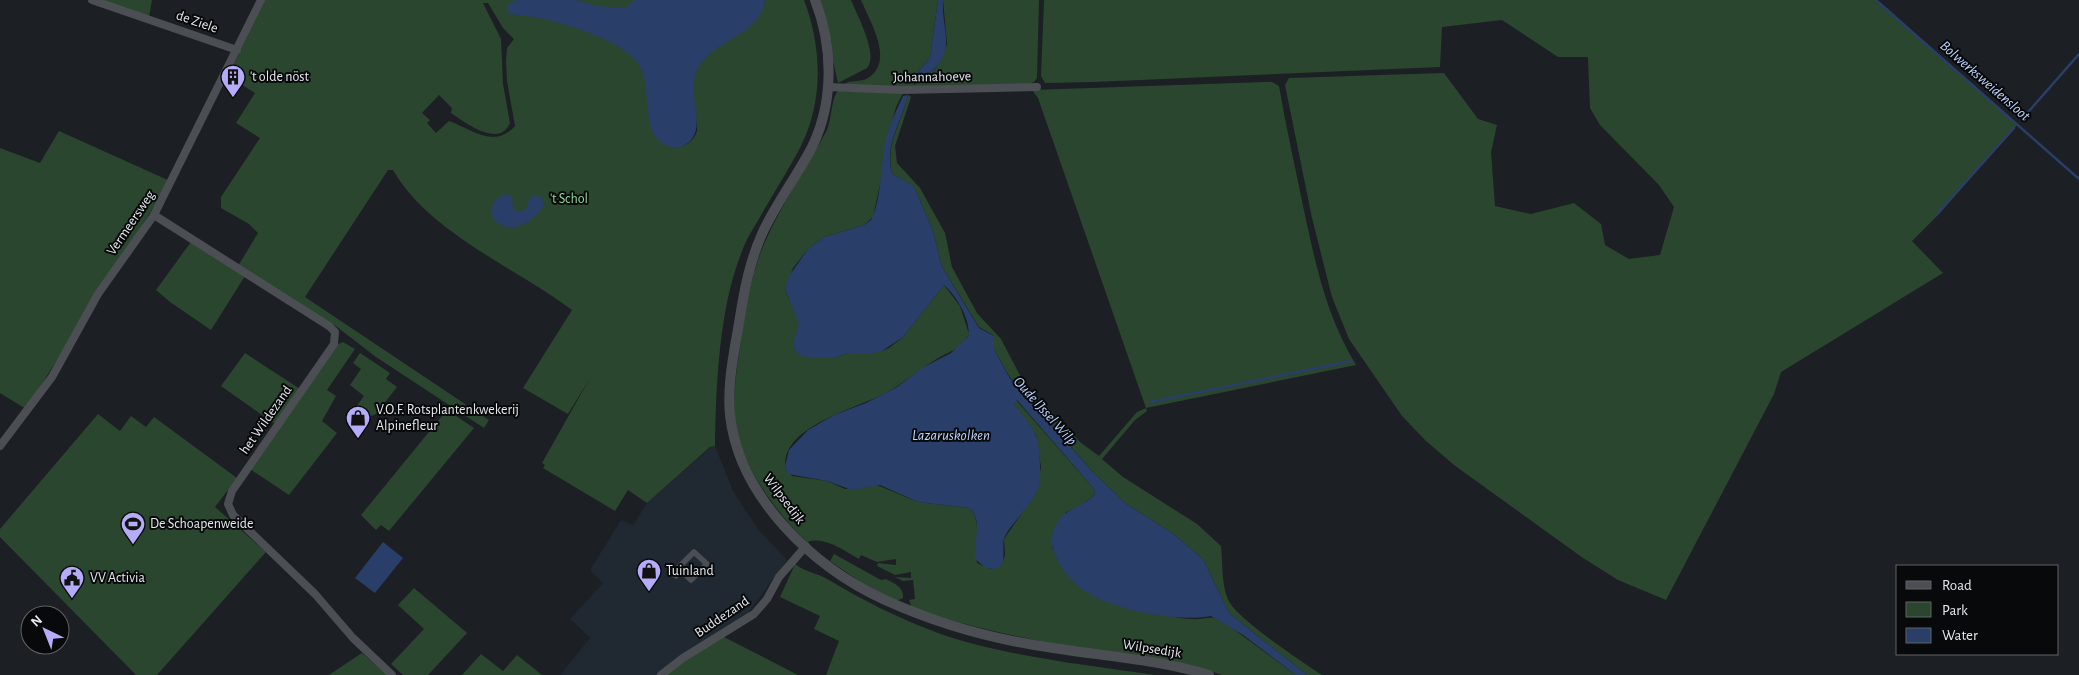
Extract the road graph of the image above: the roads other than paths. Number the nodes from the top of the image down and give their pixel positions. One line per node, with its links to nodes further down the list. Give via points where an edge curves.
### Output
1 (92, 0): 4 (street, de Ziele)
2 (261, 0): 4 (street, Vermeersweg)
3 (815, 0): 5 (main road, Wilpsedijk, via 829,58)
4 (237, 50): 7 (street, Vermeersweg)
5 (828, 87): 6 (street, Johannahoeve, via 902,90); 9 (main road, Wilpsedijk, via 813,144 763,232 751,264 742,300 729,398 732,429 747,471 780,521)
6 (1037, 87)
7 (154, 216): 8 (street, Vermeersweg, via 98,294 52,377); 11 (street, het Wildezand, via 335,332 334,344 232,491 228,504 233,515)
8 (0, 446)
9 (806, 546): 12 (street, Buddezand, via 779,577 754,614); 13 (main road, Wilpsedijk, via 838,572 882,598 949,624 1028,644 1175,666)
10 (681, 570): 10 (street, via 676,576 673,573 694,552 707,564 691,580)
11 (392, 675)
12 (661, 675)
13 (1209, 675)

